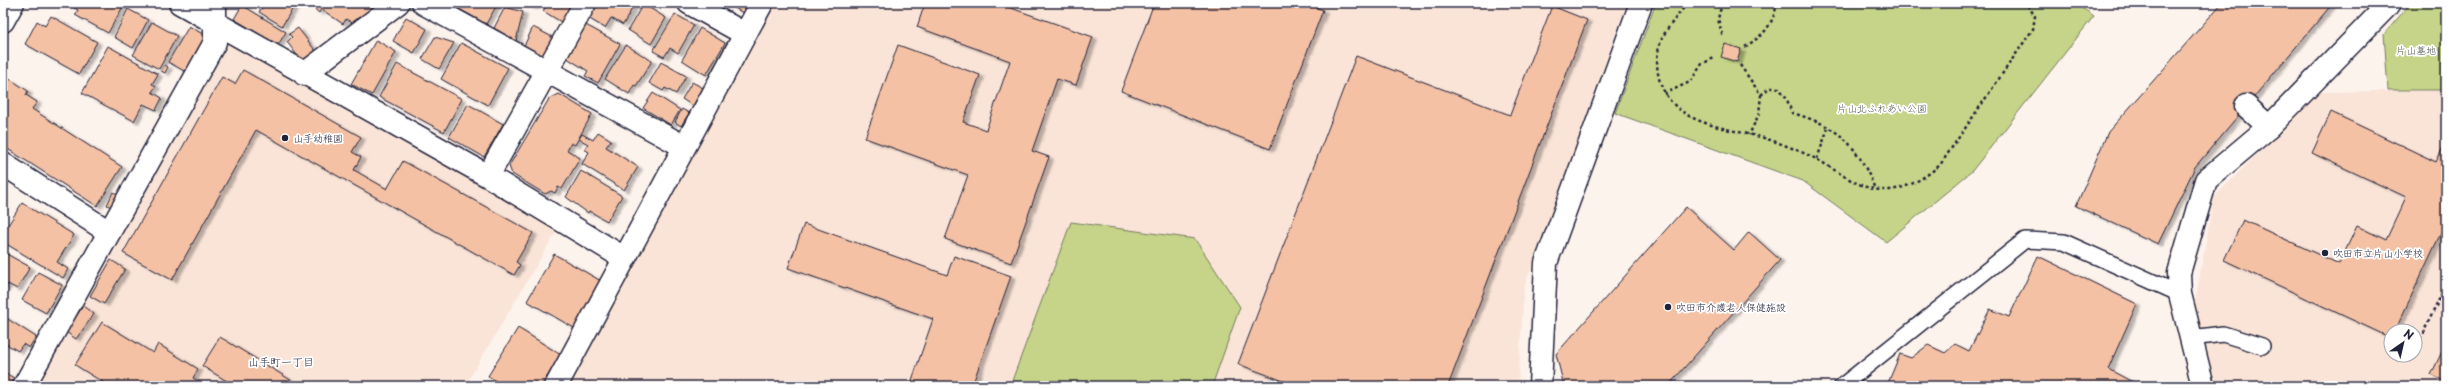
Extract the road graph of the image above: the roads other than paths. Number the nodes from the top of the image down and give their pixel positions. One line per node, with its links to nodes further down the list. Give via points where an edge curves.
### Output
1 (13, 3): 11 (street)
2 (180, 3): 10 (street)
3 (398, 3): 14 (street)
4 (422, 3): 13 (street)
5 (585, 3): 13 (street)
6 (689, 3): 12 (street)
7 (762, 3): 12 (street)
8 (1641, 3): 27 (street, via 1546,263)
9 (2390, 3): 16 (street)
10 (215, 13): 14 (street); 20 (street, via 215,42)
11 (3, 21)
12 (745, 34): 17 (street)
13 (546, 72): 17 (street); 19 (street)
14 (304, 74): 19 (street)
15 (2246, 106): 16 (street)
16 (2269, 127): 22 (street, via 2206,180 2179,273)
17 (684, 146): 21 (street)
18 (3, 164): 20 (street)
19 (488, 176): 21 (street)
20 (109, 232): 25 (street)
21 (624, 258): 26 (street)
22 (2180, 294): 23 (street); 28 (lane, via 2064,242 2025,240)
23 (2191, 338): 24 (lane, via 2223,334); 29 (street)
24 (2262, 346)
25 (24, 386)
26 (556, 386)
27 (1540, 386)
28 (1842, 386)
29 (2203, 386)

